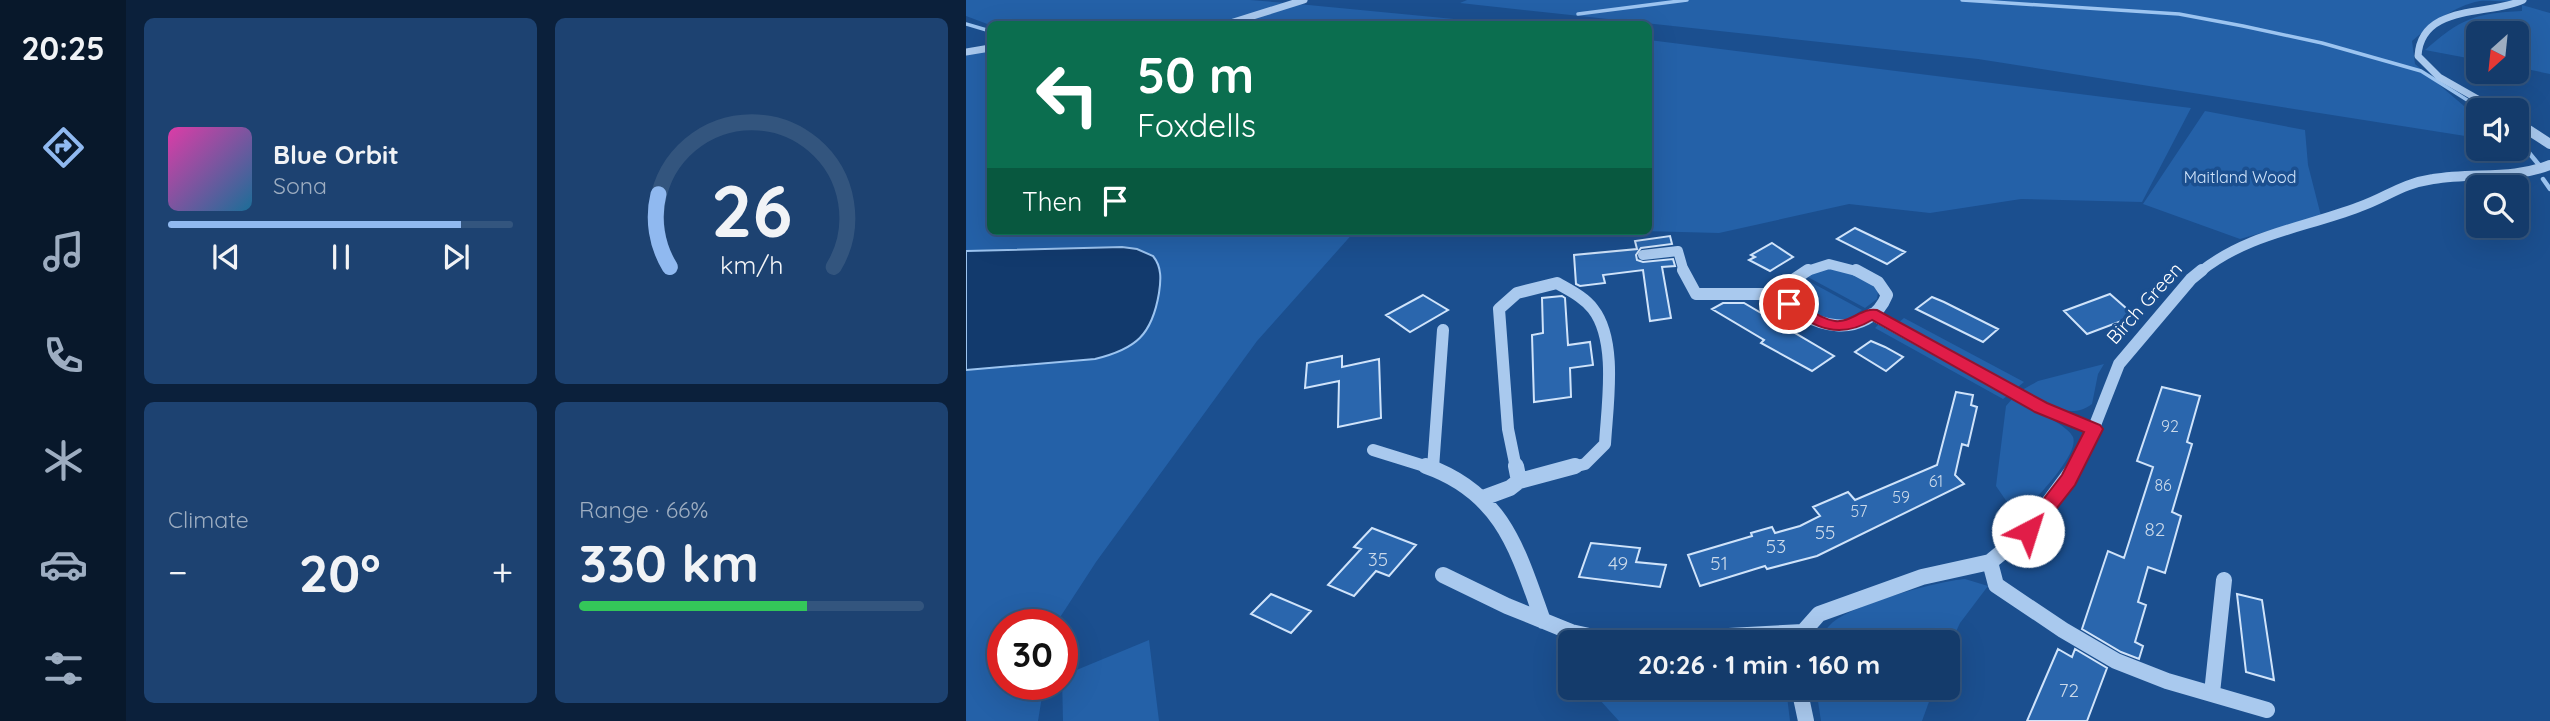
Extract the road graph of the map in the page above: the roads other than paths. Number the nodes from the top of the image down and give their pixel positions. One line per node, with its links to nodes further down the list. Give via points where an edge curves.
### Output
1 (1304, 0): 3 (street)
2 (2523, 0): 6 (street, via 2446,16 2418,46 2418,56 2439,77)
3 (1237, 21)
4 (987, 48): 5 (street)
5 (966, 52)
6 (2476, 98)
7 (2529, 130): 8 (street)
8 (2550, 144)
9 (2550, 165): 14 (street, Birch Green, via 2528,174 2408,183 2360,207 2249,241 2217,258 2191,279 2119,364)
10 (1643, 255): 11 (street, via 1678,251 1696,294)
11 (1783, 293): 12 (street, via 1794,307 1834,326 1853,325); 12 (street, via 1788,283 1809,269 1841,265 1885,289 1885,301)
12 (1872, 314): 14 (street, via 2041,408)
13 (1443, 330): 16 (street)
14 (2094, 429): 19 (street, Birch Green, via 2082,458 2050,505 2028,531)
15 (1373, 450): 16 (lane)
16 (1433, 469): 18 (lane)
17 (1519, 481): 17 (street, via 1508,429 1499,309 1514,293 1557,283 1595,311 1607,338 1605,444 1585,464); 18 (street)
18 (1483, 498): 22 (lane, via 1499,516)
19 (1990, 562): 24 (street, Birch Green, via 1952,569 1839,605 1819,614); 25 (street, via 1996,585 2071,634 2132,668 2173,684)
20 (1443, 575): 22 (street)
21 (2224, 580): 25 (street)
22 (1544, 621): 23 (street)
23 (1566, 630)
24 (1807, 630)
25 (2212, 692): 27 (street)
26 (1802, 700): 28 (street)
27 (2267, 710)
28 (1806, 721)

